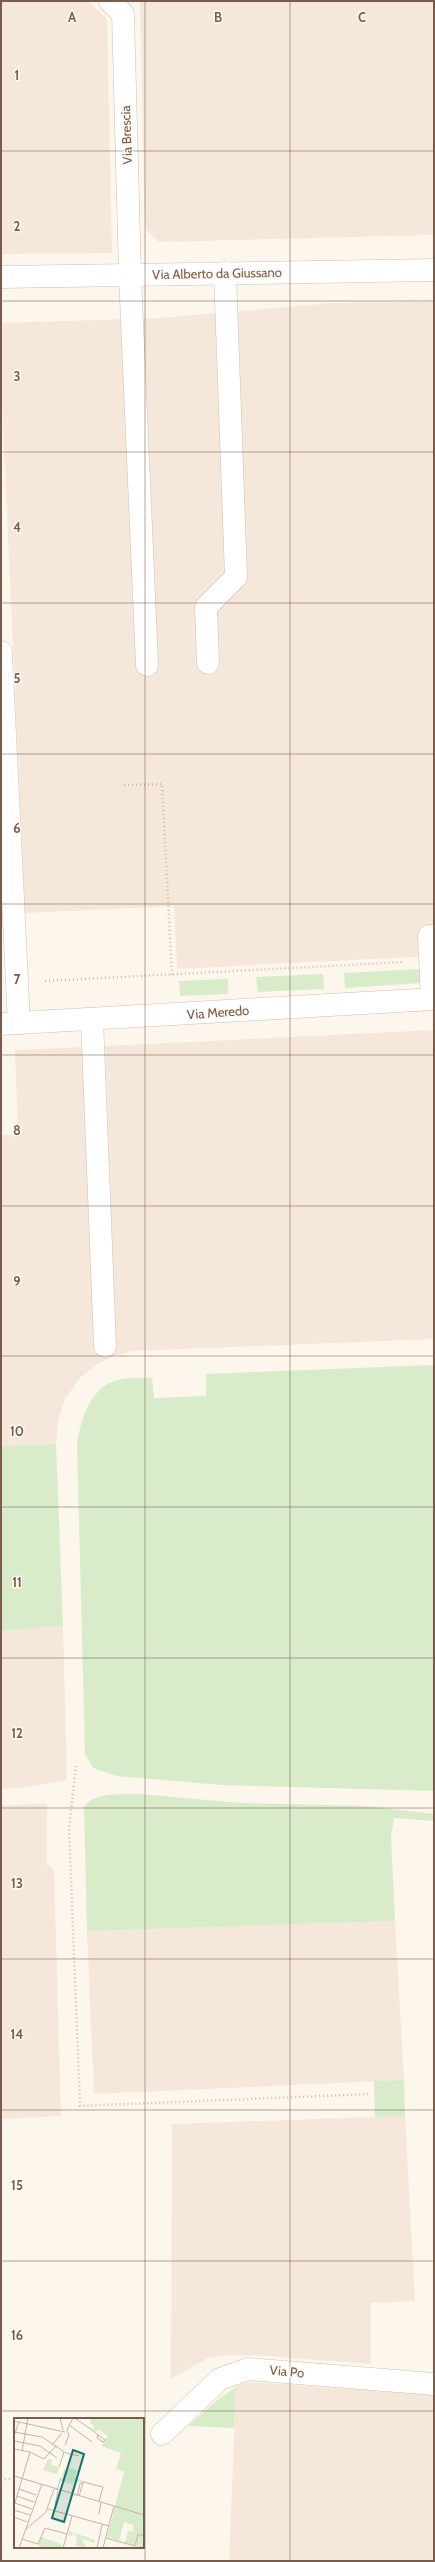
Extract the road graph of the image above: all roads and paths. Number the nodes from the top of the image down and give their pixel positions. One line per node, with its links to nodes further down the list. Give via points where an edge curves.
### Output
1 (110, 1): 4 (street, Via Brescia, via 123,14)
2 (434, 270): 3 (street, Via Alberto da Giussano)
3 (225, 273): 4 (street, Via Alberto da Giussano); 7 (street, via 236,577 206,607)
4 (130, 275): 5 (street, Via Alberto da Giussano); 8 (street, Via Brescia)
5 (1, 277)
6 (1, 652): 13 (street)
7 (208, 663)
8 (147, 665)
9 (124, 785): 12 (path, via 162,784)
10 (434, 936): 11 (street, via 430,936)
11 (431, 960): 12 (path); 14 (street)
12 (172, 975): 13 (path)
13 (17, 983): 16 (street)
14 (433, 998): 15 (street, Via Meredo)
15 (92, 1019): 16 (street, Via Meredo); 17 (street)
16 (10, 1023)
17 (105, 1346)
18 (76, 1766): 19 (path, via 69,1828 80,2106)
19 (370, 2094)
20 (434, 2384): 21 (street, Via Po, via 248,2369 220,2379)
21 (162, 2434)
22 (14, 2478): 23 (path)
23 (1, 2480)

